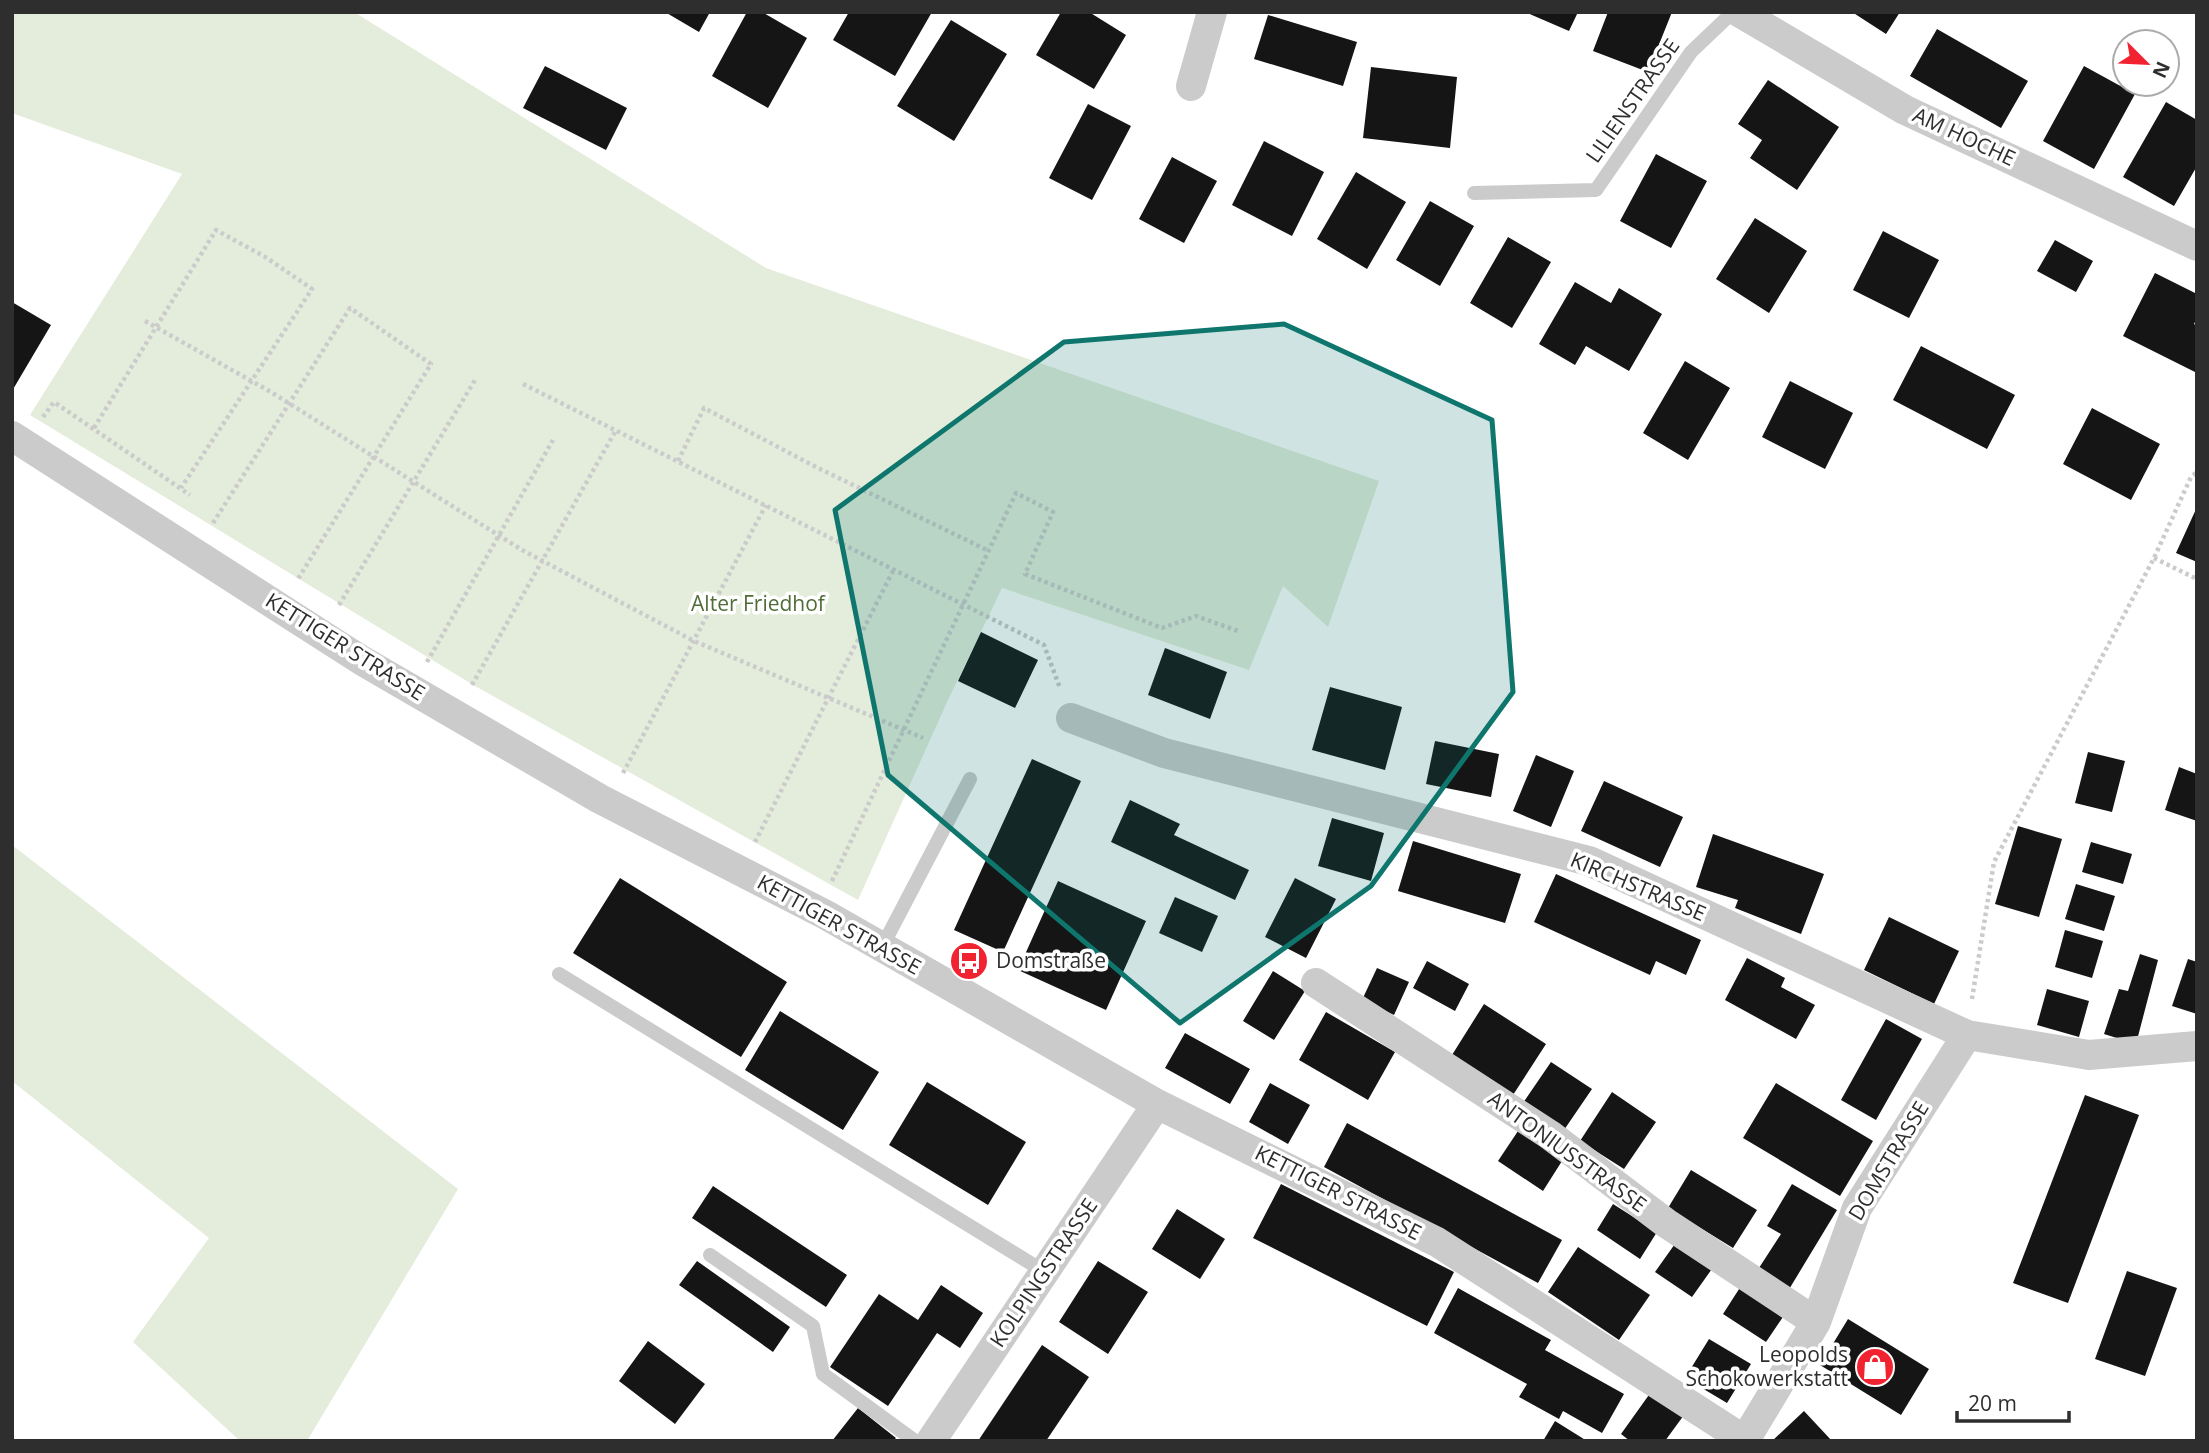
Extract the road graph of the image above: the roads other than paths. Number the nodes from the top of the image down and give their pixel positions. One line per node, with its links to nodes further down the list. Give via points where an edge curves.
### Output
1 (1212, 12): 4 (street)
2 (1733, 12): 5 (lane, LILIENSTRASSE, via 1691,52 1596,190)
3 (1739, 12): 6 (street, AM HOCHE, via 1905,110)
4 (1191, 86)
5 (1474, 193)
6 (2197, 246)
7 (18, 440): 10 (street, KETTIGER STRASSE, via 361,660 600,799)
8 (1072, 718): 13 (street, KIRCHSTRASSE, via 1164,752 1589,861)
9 (970, 779): 10 (lane)
10 (882, 947): 15 (street, KETTIGER STRASSE)
11 (559, 974): 17 (lane)
12 (1316, 983): 18 (street, ANTONIUSSTRASSE, via 1550,1135 1666,1223)
13 (1966, 1035): 14 (street, KIRCHSTRASSE, via 2090,1055); 18 (street, DOMSTRASSE, via 1857,1208)
14 (2197, 1046)
15 (1157, 1104): 17 (street, KOLPINGSTRASSE); 19 (street, KETTIGER STRASSE, via 1437,1242)
16 (710, 1255): 20 (lane, via 813,1326 823,1374)
17 (1045, 1272): 21 (street, KOLPINGSTRASSE)
18 (1816, 1322): 19 (street, DOMSTRASSE)
19 (1745, 1440)
20 (915, 1441)
21 (931, 1441)

